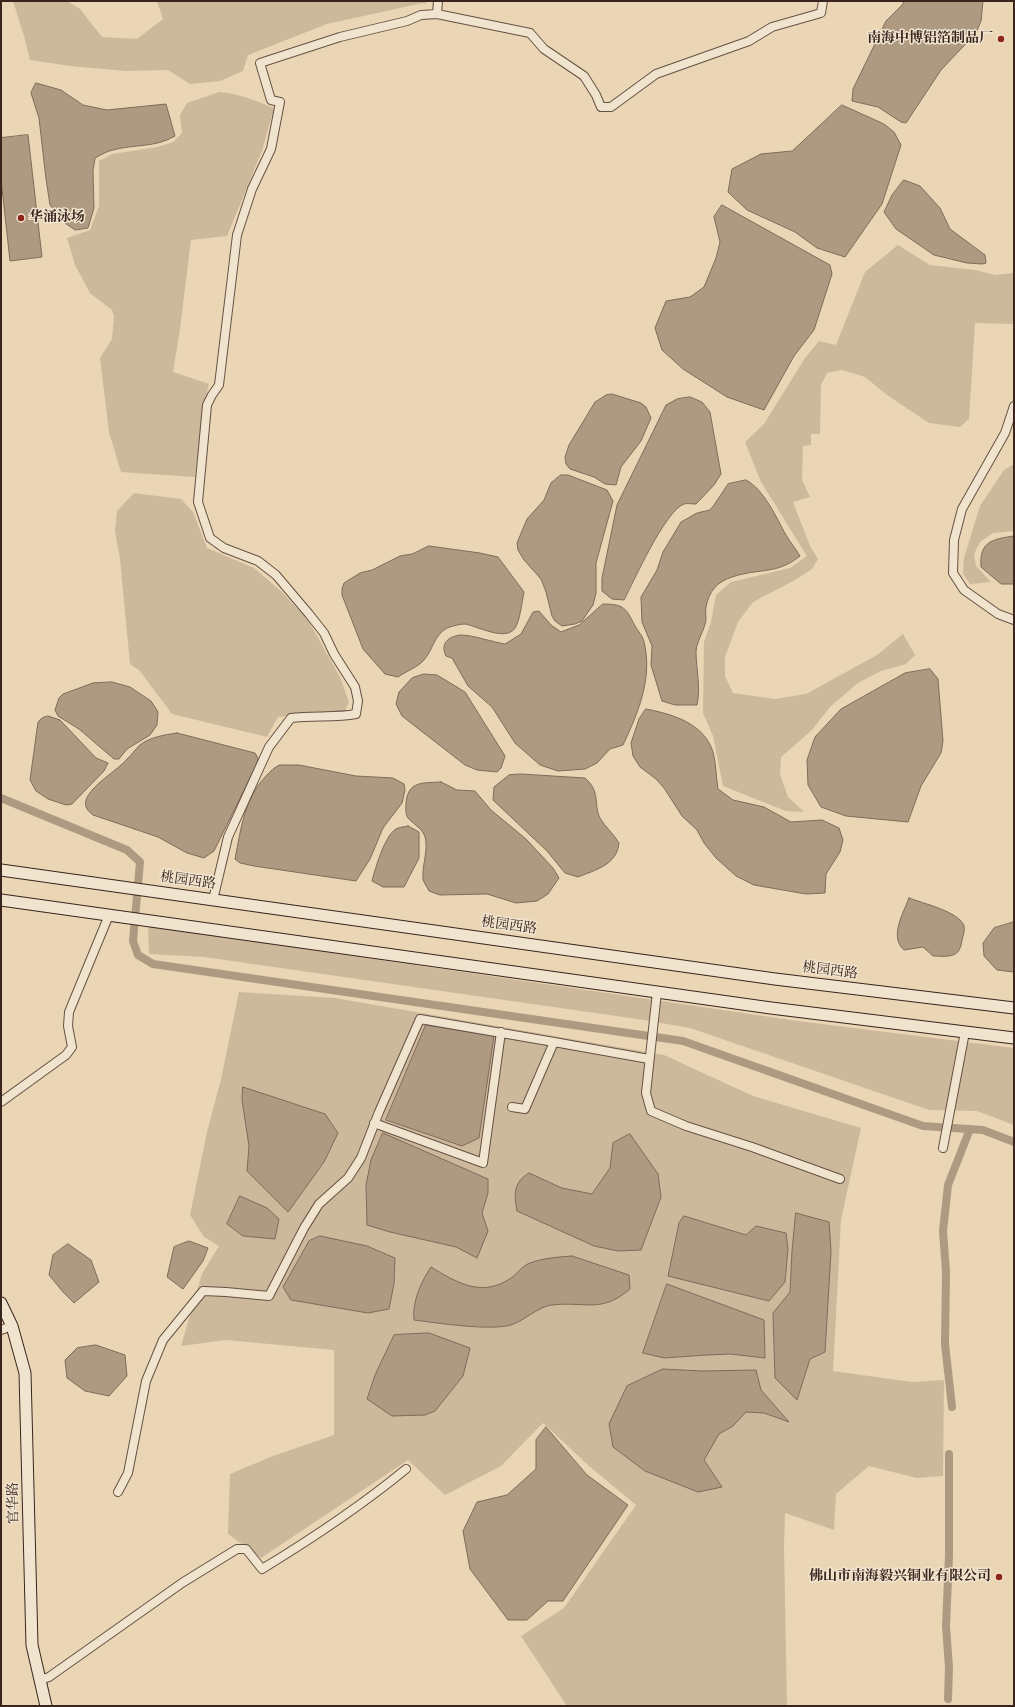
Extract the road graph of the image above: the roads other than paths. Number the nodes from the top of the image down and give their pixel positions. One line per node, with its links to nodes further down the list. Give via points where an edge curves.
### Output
1 (438, 1): 3 (street)
2 (823, 1): 3 (street, via 821,13 772,27 749,41 656,74 611,107 601,107 584,76 544,49 530,33)
3 (437, 14): 8 (street, via 421,15 407,21 340,37 260,63 271,100 280,102 271,149 252,189 237,235 219,386 208,405 198,502 210,538 224,548 258,561 276,575 309,614 324,633 355,687 358,701 356,714 292,718 269,747 228,837)
4 (1014, 406): 5 (street, via 1005,433 962,509 954,540 953,573 964,590 998,614)
5 (1014, 620)
6 (1, 870): 8 (main road, 桃园西路)
7 (1, 900): 9 (main road)
8 (213, 900): 11 (main road, 桃园西路, via 775,979)
9 (114, 916): 10 (main road); 17 (street, via 69,1012 68,1026 72,1047 66,1055)
10 (657, 992): 13 (main road); 16 (street)
11 (1014, 1008)
12 (501, 1032): 15 (street); 19 (street, via 420,1019); 19 (street, via 483,1163)
13 (965, 1032): 14 (main road); 20 (street)
14 (1014, 1038)
15 (554, 1042): 16 (street); 18 (street, via 525,1109)
16 (649, 1060): 21 (street, via 646,1094 651,1111 686,1126)
17 (1, 1102)
18 (512, 1107)
19 (374, 1123): 26 (street, via 361,1158 348,1178 319,1204 269,1296 203,1291 163,1340 146,1381 128,1473)
20 (943, 1148)
21 (840, 1178)
22 (1, 1303): 23 (main road, 官华路)
23 (12, 1326): 24 (street); 27 (main road, 官华路, via 25,1373 32,1645)
24 (1, 1330)
25 (406, 1469): 27 (street, via 374,1496 262,1569 246,1549 237,1549 182,1583 49,1677)
26 (118, 1492)
27 (40, 1680): 28 (main road, 官华路)
28 (46, 1706)

